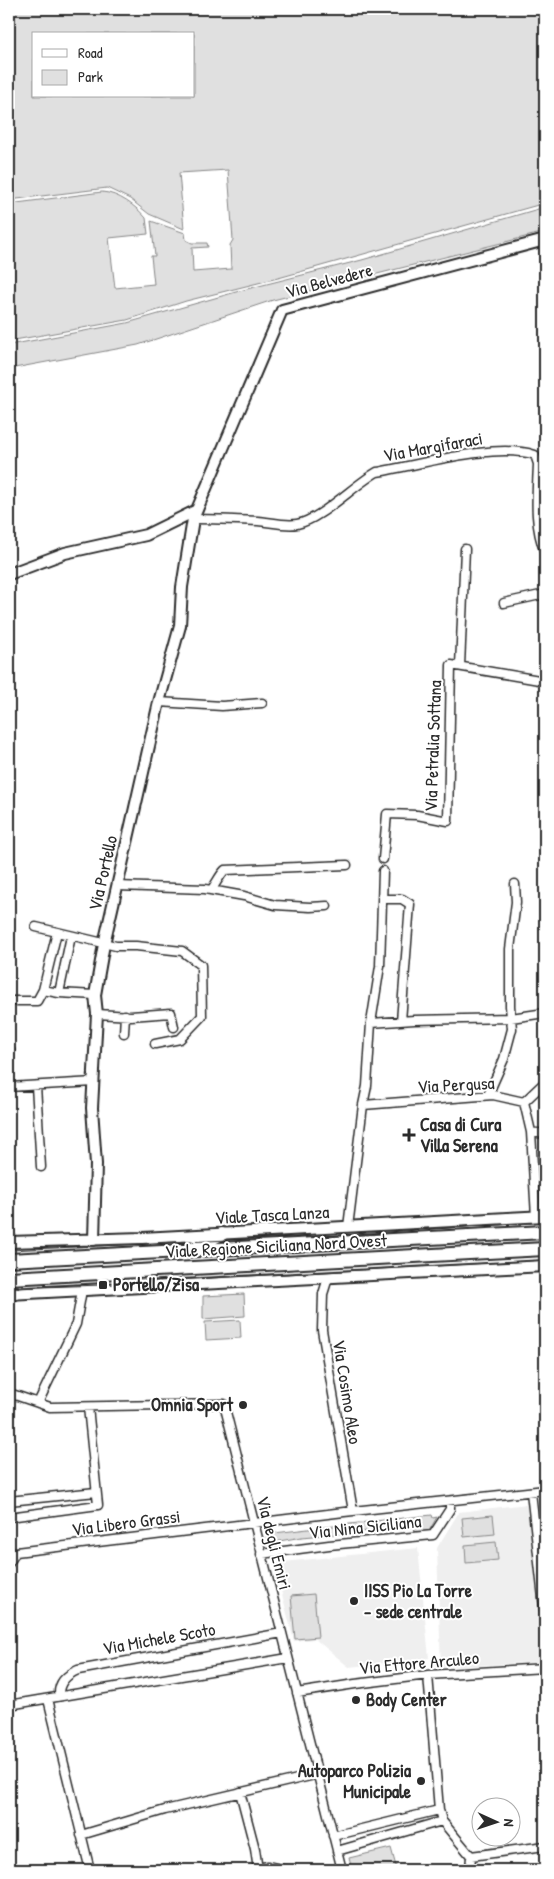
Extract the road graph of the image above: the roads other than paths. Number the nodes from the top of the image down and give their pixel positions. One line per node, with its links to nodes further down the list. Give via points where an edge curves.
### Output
1 (545, 240): 2 (street, Via Belvedere, via 282,310)
2 (195, 514): 4 (street, Via Margifaraci, via 296,524 335,503 377,472 498,451 524,452 535,455 538,464 539,540); 5 (street, via 146,535 65,553); 10 (street, Via Portello, via 182,587 180,626)
3 (465, 549): 8 (street, Via Petralia Sottana)
4 (545, 552)
5 (9, 574)
6 (545, 594): 7 (street)
7 (504, 603)
8 (460, 666): 9 (street); 12 (street, Via Petralia Sottana, via 451,665 448,821 387,814)
9 (545, 681)
10 (159, 702): 11 (street, via 222,706); 16 (street, Via Portello)
11 (262, 703)
12 (383, 859)
13 (347, 865): 17 (street, via 225,870)
14 (383, 871): 18 (street)
15 (515, 884): 31 (street, via 510,949)
16 (117, 886): 17 (street); 23 (street, Via Portello)
17 (211, 890): 19 (street, via 276,905)
18 (382, 899): 32 (street, via 402,899 410,904); 33 (street, via 380,966)
19 (327, 906)
20 (36, 927): 21 (street)
21 (57, 932): 22 (street); 24 (street)
22 (71, 936): 23 (street); 25 (street)
23 (104, 944): 26 (street, Via Portello); 36 (street, via 182,951 201,965 202,1016 180,1040)
24 (43, 990): 25 (street); 27 (street, via 37,1001)
25 (59, 993): 26 (street)
26 (95, 995): 29 (street, Via Portello)
27 (12, 1001)
28 (545, 1013): 31 (street)
29 (99, 1014): 30 (street); 37 (street, Via Portello)
30 (125, 1015): 34 (street, via 171,1013); 35 (street)
31 (511, 1018): 32 (street); 41 (street, via 512,1029 504,1059)
32 (401, 1021): 33 (street)
33 (371, 1023): 43 (street)
34 (174, 1027)
35 (124, 1033)
36 (155, 1044)
37 (94, 1082): 39 (street); 51 (street, Via Portello)
38 (545, 1082): 42 (street)
39 (36, 1086): 40 (street); 46 (street)
40 (9, 1087)
41 (488, 1095): 42 (street, Via Pergusa); 43 (street, Via Pergusa)
42 (524, 1102): 44 (street)
43 (363, 1105): 48 (street)
44 (531, 1132): 45 (street); 47 (street)
45 (545, 1134)
46 (41, 1167)
47 (541, 1217): 48 (street, Viale Tasca Lanza)
48 (348, 1227): 50 (street, Viale Tasca Lanza)
49 (545, 1232): 54 (main road, Viale Regione Siciliana Nord Ovest)
50 (222, 1234): 51 (street, Viale Tasca Lanza); 54 (main road)
51 (94, 1240): 52 (street, Viale Tasca Lanza)
52 (9, 1242)
53 (545, 1249): 57 (main road, Viale Regione Siciliana Nord Ovest)
54 (184, 1251): 55 (main road, Viale Regione Siciliana Nord Ovest)
55 (9, 1260)
56 (545, 1266): 58 (street, Viale Regione Siciliana Nord Ovest)
57 (9, 1278)
58 (328, 1278): 59 (street, Viale Regione Siciliana Nord Ovest); 69 (street, Via Cosimo Aleo, via 323,1294 322,1330)
59 (82, 1290): 60 (street, Viale Regione Siciliana Nord Ovest); 62 (street, via 76,1324)
60 (11, 1293)
61 (9, 1393): 62 (street, Via degli Emiri)
62 (38, 1403): 63 (street, Via degli Emiri, via 50,1407)
63 (88, 1407): 65 (street); 71 (street, Via degli Emiri, via 224,1404)
64 (545, 1490): 66 (street, Via Nina Siciliana)
65 (96, 1492): 67 (street); 70 (street, via 98,1505)
66 (531, 1492): 68 (street, Via Nina Siciliana); 76 (street)
67 (9, 1501)
68 (450, 1501): 69 (street, Via Nina Siciliana); 74 (street, Via Nina Siciliana, via 450,1509 433,1535)
69 (352, 1511): 71 (street, Via Nina Siciliana)
70 (9, 1517)
71 (253, 1523): 73 (street, Via Libero Grassi); 74 (street, Via degli Emiri)
72 (9, 1547): 73 (street)
73 (16, 1552): 75 (street)
74 (261, 1554): 77 (street, Via degli Emiri)
75 (9, 1563)
76 (545, 1616)
77 (282, 1633): 78 (street, Via degli Emiri); 82 (street, Via Michele Scoto, via 78,1670 68,1674 60,1686)
78 (288, 1658): 81 (street, Via degli Emiri); 82 (street)
79 (545, 1668): 80 (street, Via Ettore Arculeo)
80 (428, 1675): 81 (street, Via Ettore Arculeo); 87 (street)
81 (297, 1693): 85 (street, Via degli Emiri)
82 (59, 1696): 83 (street)
83 (48, 1699): 84 (street); 89 (street)
84 (9, 1705)
85 (319, 1774): 86 (street); 90 (street, Via degli Emiri)
86 (240, 1792): 89 (street); 95 (street)
87 (439, 1810): 88 (street); 90 (street)
88 (442, 1822): 92 (street); 93 (street)
89 (81, 1835): 94 (street)
90 (333, 1836): 92 (street, Via degli Emiri)
91 (545, 1846): 93 (street)
92 (337, 1851): 97 (street, Via degli Emiri)
93 (470, 1856): 98 (street)
94 (90, 1870)
95 (257, 1870): 96 (street, via 268,1866)
96 (286, 1870)
97 (339, 1870)
98 (470, 1870)

